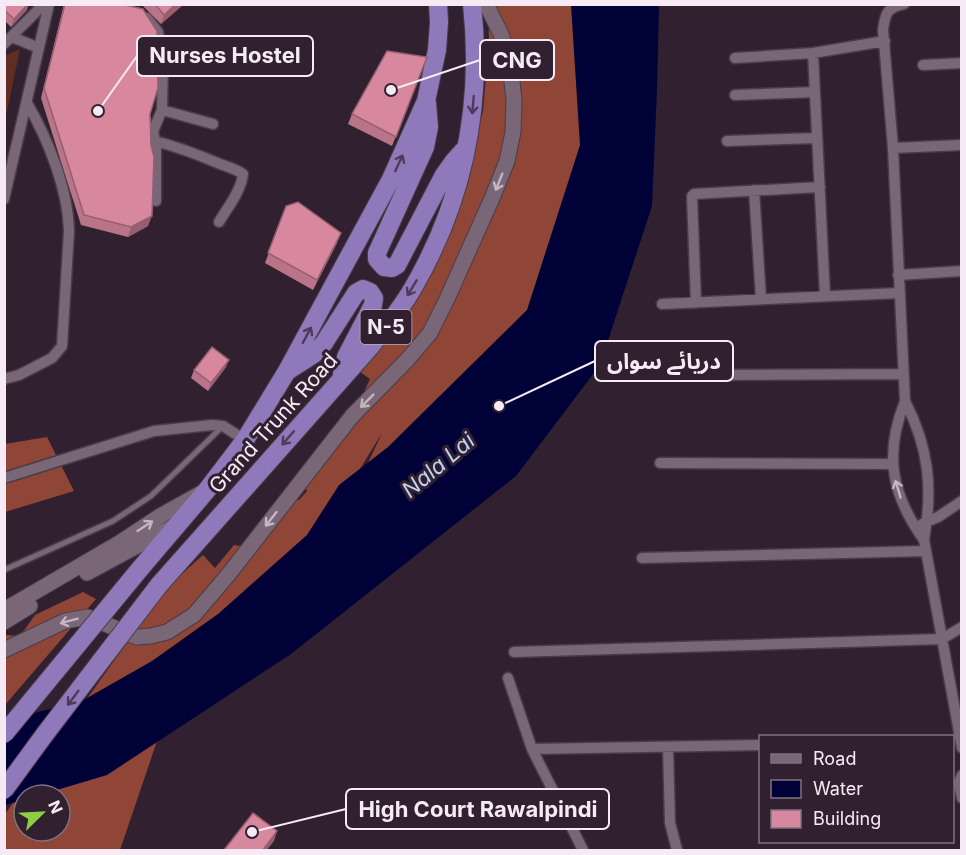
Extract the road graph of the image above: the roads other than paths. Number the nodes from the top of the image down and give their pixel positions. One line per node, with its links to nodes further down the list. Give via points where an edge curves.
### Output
1 (44, 4): 8 (street)
2 (49, 4): 10 (street)
3 (438, 4): 17 (highway, Grand Trunk Road, via 437,50)
4 (472, 4): 25 (highway, Grand Trunk Road / N-5, one-way to 25, via 476,74)
5 (486, 4): 62 (main road, one-way to 62, via 510,64 513,132 493,196 430,333 352,416 194,615 167,632 137,637 92,617 65,621)
6 (904, 4): 9 (street, via 890,9 885,16)
7 (143, 13): 19 (street, via 158,32 163,62)
8 (8, 41): 10 (street)
9 (885, 41): 11 (street); 26 (street)
10 (39, 48): 18 (street)
11 (813, 53): 12 (street); 15 (street)
12 (735, 58)
13 (962, 63): 14 (street)
14 (923, 65)
15 (815, 92): 16 (street); 21 (street)
16 (735, 95)
17 (426, 101): 25 (highway, via 429,127 425,147 377,253 377,260 384,267 397,265 444,175); 39 (highway, Grand Trunk Road, one-way to 17, via 391,179)
18 (27, 103): 29 (street); 43 (street, via 52,157 68,214 62,346 52,358)
19 (162, 110): 20 (street); 22 (street, via 153,131)
20 (213, 124)
21 (817, 138): 23 (street); 27 (street)
22 (155, 141): 30 (street); 31 (street, via 243,174 238,191)
23 (727, 141)
24 (962, 145): 26 (street)
25 (467, 147): 42 (highway, Grand Trunk Road / N-5, one-way to 42, via 447,218 413,289 370,347)
26 (892, 148): 33 (street)
27 (820, 187): 28 (street); 35 (street)
28 (754, 190): 36 (street); 37 (street, via 692,196)
29 (4, 199)
30 (156, 201)
31 (219, 222)
32 (962, 271): 33 (street)
33 (898, 275): 34 (street)
34 (898, 293): 35 (street); 40 (street)
35 (825, 296): 36 (street)
36 (761, 299): 37 (street)
37 (696, 303): 38 (street)
38 (662, 304)
39 (287, 371): 42 (highway, via 314,354 356,293 363,289 374,298 373,305 346,357); 46 (highway, Grand Trunk Road)
40 (903, 374): 41 (street); 44 (street)
41 (715, 375)
42 (341, 378): 71 (highway, Grand Trunk Road / N-5, one-way to 71, bridge, via 159,585)
43 (4, 379)
44 (904, 401): 48 (street, via 893,442); 53 (street, via 926,458)
45 (223, 426): 46 (street); 49 (street, via 154,431); 57 (lane, via 151,496 113,521)
46 (244, 440): 50 (highway, Grand Trunk Road)
47 (660, 463): 48 (street)
48 (892, 464): 54 (street, one-way to 48)
49 (4, 478)
50 (207, 490): 52 (highway, Grand Trunk Road); 58 (main road, one-way to 50)
51 (962, 501): 53 (street)
52 (179, 523): 59 (main road); 65 (highway, Grand Trunk Road, bridge)
53 (927, 523): 54 (street); 55 (street)
54 (913, 526): 55 (street)
55 (925, 546): 56 (street); 61 (street)
56 (642, 558)
57 (4, 570)
58 (4, 610)
59 (4, 622)
60 (962, 627): 61 (street)
61 (942, 639): 63 (street); 66 (street)
62 (4, 650)
63 (514, 652)
64 (508, 678): 69 (street)
65 (4, 734)
66 (958, 744)
67 (759, 745): 68 (street)
68 (668, 747): 69 (street); 74 (street, via 670,823)
69 (532, 749): 73 (street)
70 (962, 775): 72 (street)
71 (4, 790)
72 (962, 798)
73 (583, 850)
74 (677, 850)

